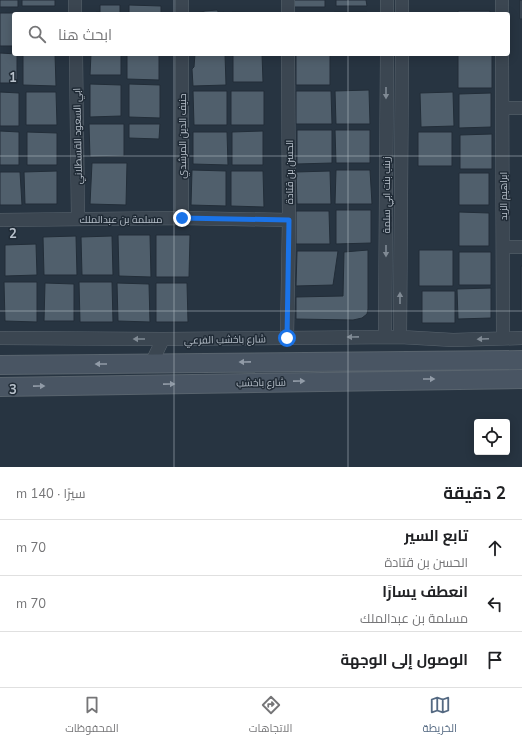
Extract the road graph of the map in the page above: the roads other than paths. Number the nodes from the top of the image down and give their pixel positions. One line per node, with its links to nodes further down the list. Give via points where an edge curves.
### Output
1 (75, 0): 7 (street)
2 (182, 0): 8 (street)
3 (288, 0): 9 (street)
4 (387, 0): 10 (street)
5 (402, 0): 11 (street)
6 (502, 0): 12 (street)
7 (75, 12)
8 (182, 12)
9 (288, 12)
10 (387, 12)
11 (402, 12)
12 (502, 12)
13 (76, 56): 22 (street, ابي السعود القسطلاني)
14 (182, 56): 21 (street, حنيف الدين المرشدي)
15 (288, 56): 24 (street, الحسن بن قتادة)
16 (387, 56): 27 (street, زينب بنت ابي سلمة, one-way to 27)
17 (402, 56): 28 (street, زينب بنت ابي سلمة, one-way to 17)
18 (502, 56): 19 (street, ابراهيم الزيد)
19 (502, 108): 20 (street); 25 (street, ابراهيم الزيد)
20 (522, 108)
21 (182, 218): 22 (street, مسلمة بن عبدالملك); 24 (street, مسلمة بن عبدالملك)
22 (78, 219): 23 (street, مسلمة بن عبدالملك)
23 (0, 220)
24 (289, 220): 30 (street, الحسن بن قتادة)
25 (503, 247): 26 (street); 31 (street, ابراهيم الزيد)
26 (522, 247)
27 (385, 337): 28 (street, شارع باخشب الفرعي); 30 (street, شارع باخشب الفرعي, one-way to 30)
28 (400, 337): 34 (street, شارع باخشب الفرعي)
29 (0, 338): 33 (street, شارع باخشب الفرعي, one-way to 29)
30 (287, 338): 33 (street, شارع باخشب الفرعي)
31 (503, 338): 32 (street, شارع باخشب الفرعي); 34 (street, شارع باخشب الفرعي, one-way to 34)
32 (522, 338)
33 (163, 339): 37 (street)
34 (453, 340): 35 (street)
35 (449, 360): 36 (main road, شارع باخشب); 37 (main road, شارع باخشب, one-way to 37)
36 (522, 360)
37 (151, 364): 38 (main road, شارع باخشب, one-way to 38)
38 (0, 365)
39 (522, 379): 40 (main road, شارع باخشب, one-way to 39)
40 (0, 387)

